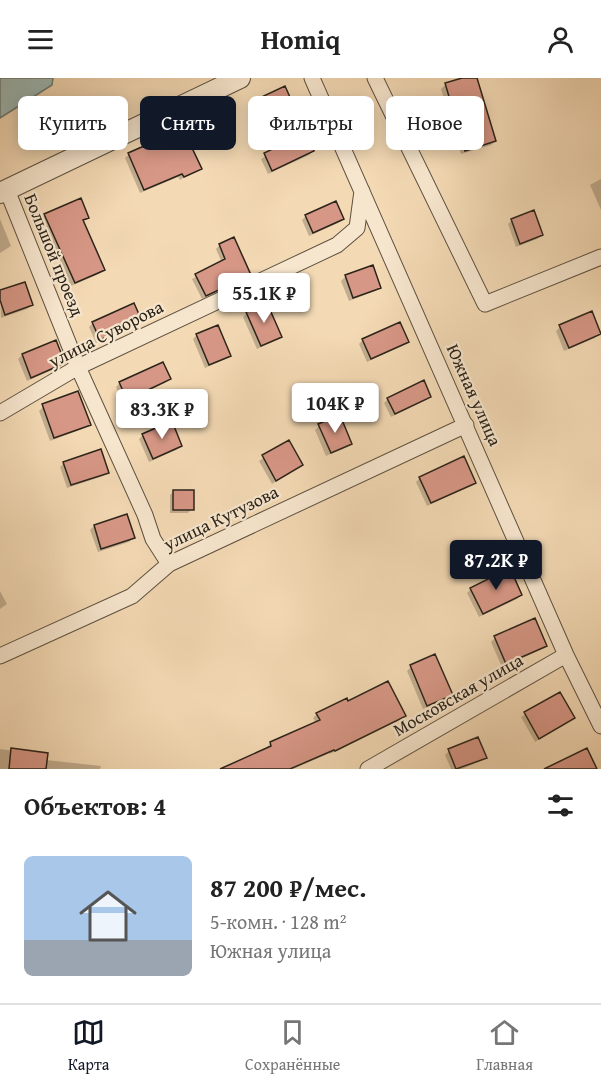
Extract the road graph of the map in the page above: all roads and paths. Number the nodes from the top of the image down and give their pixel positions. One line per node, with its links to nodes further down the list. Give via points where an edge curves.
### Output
1 (240, 78): 5 (street)
2 (312, 78): 4 (street, Южная улица)
3 (375, 78): 6 (street, via 485,304)
4 (362, 190): 7 (street, улица Суворова, via 357,228 337,245); 9 (street, Южная улица)
5 (3, 191): 7 (street, Большой проезд)
6 (601, 257)
7 (78, 367): 8 (street, улица Суворова); 10 (street, Большой проезд, via 146,515 153,539)
8 (0, 413)
9 (466, 425): 10 (street, улица Кутузова); 12 (street, Южная улица)
10 (169, 564): 11 (street, улица Кутузова, via 132,596)
11 (0, 656)
12 (566, 656): 13 (street, Южная улица); 14 (street, Московская улица)
13 (601, 726)
14 (368, 769)

